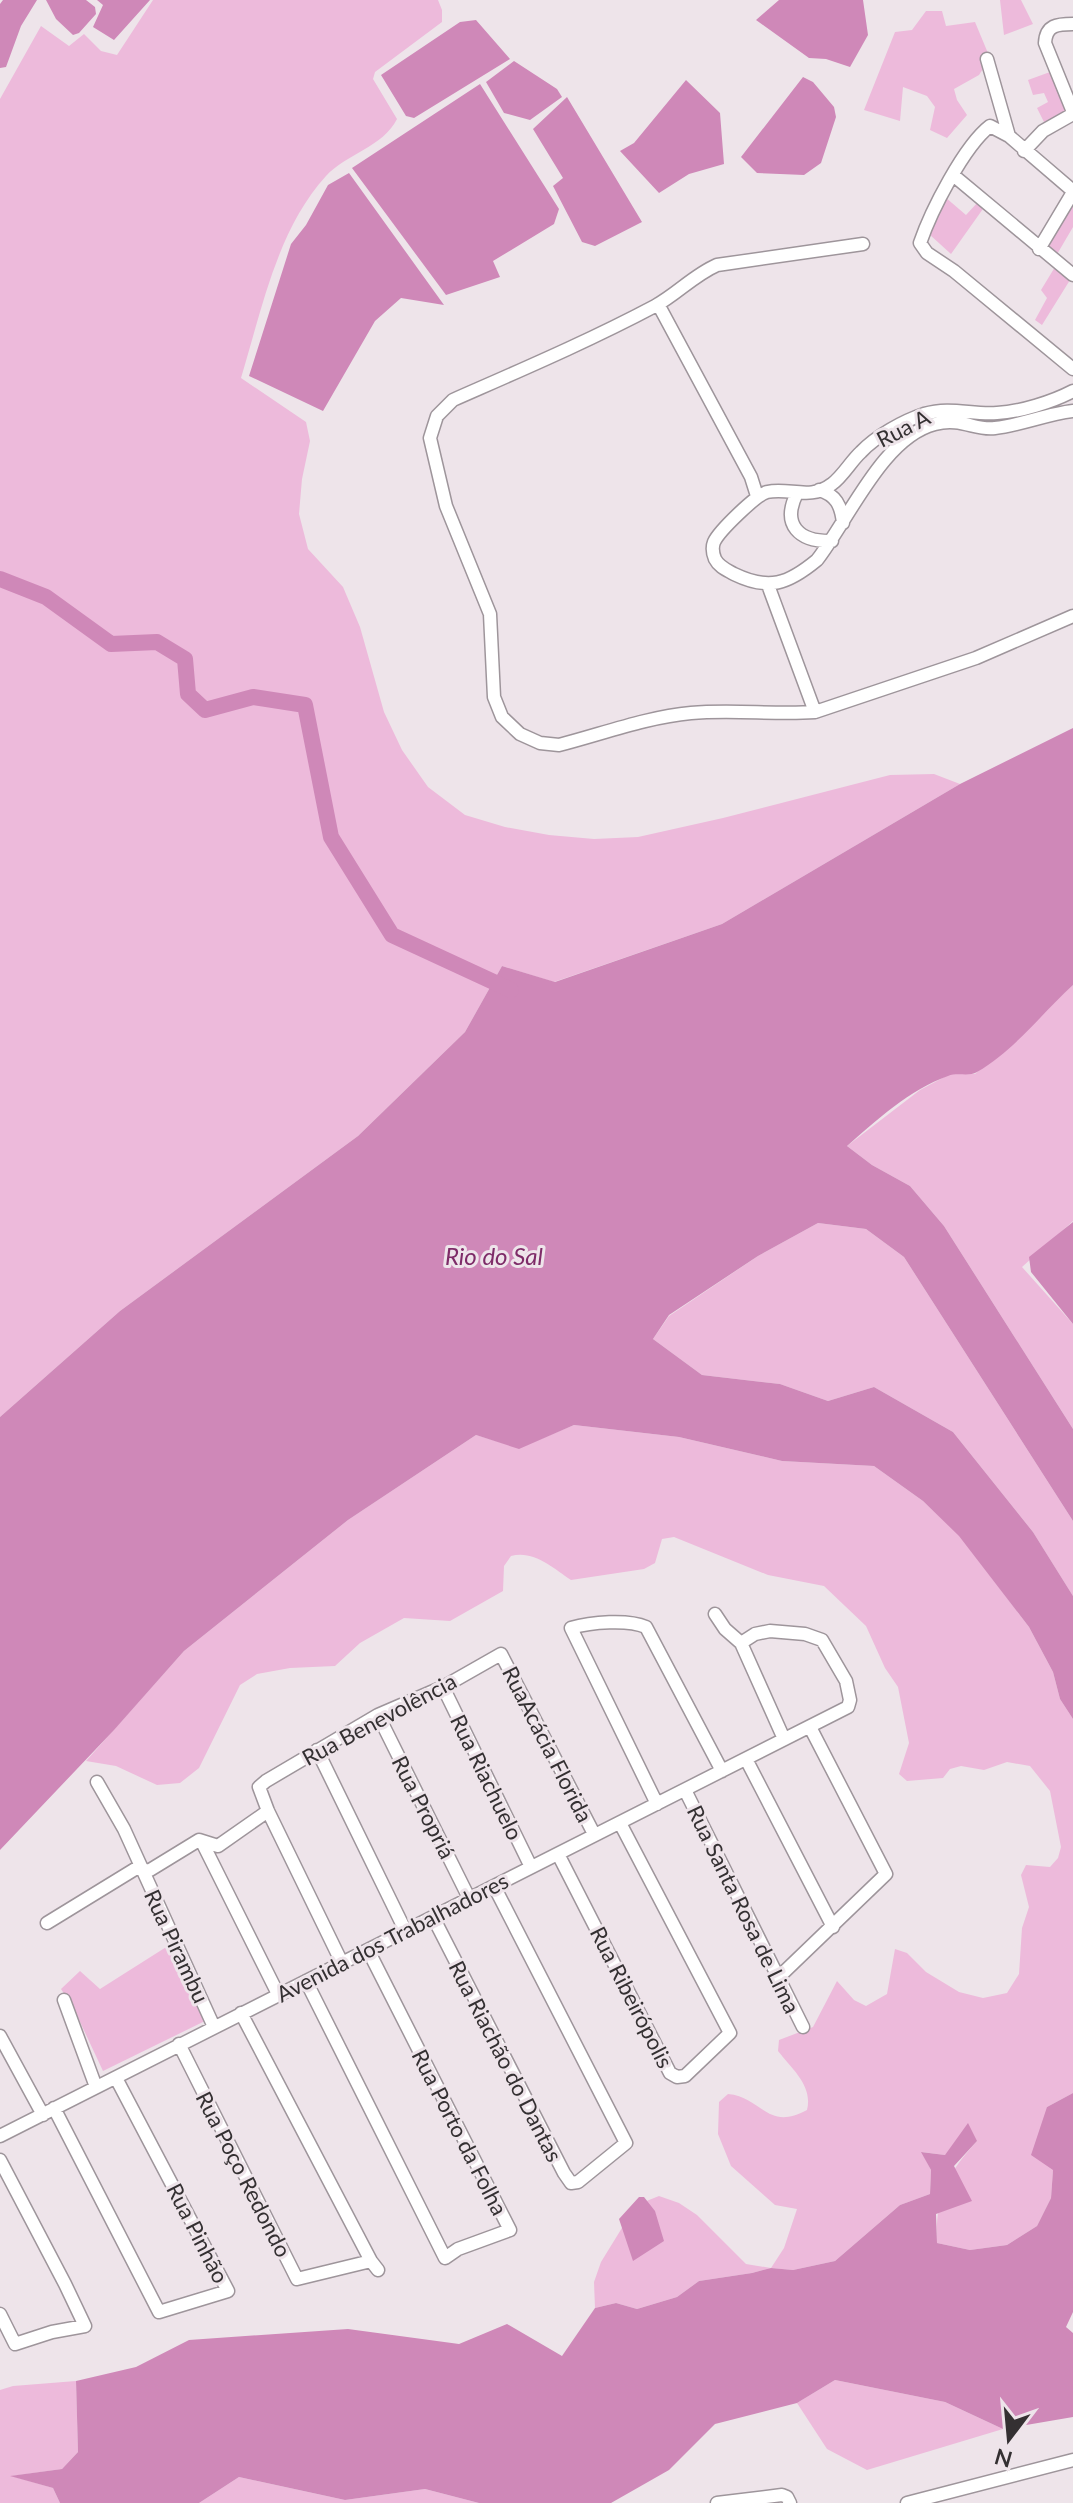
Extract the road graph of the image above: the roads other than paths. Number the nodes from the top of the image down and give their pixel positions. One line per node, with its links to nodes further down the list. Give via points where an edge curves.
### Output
1 (1073, 24): 3 (street, via 1060,24 1045,34)
2 (987, 59): 4 (street)
3 (1073, 113): 5 (street, via 1043,131)
4 (1009, 136): 5 (street); 6 (street, via 990,126)
5 (1024, 151): 7 (street)
6 (953, 175): 9 (street); 12 (street, via 921,246)
7 (1073, 192): 9 (street)
8 (863, 244): 11 (street, via 717,265)
9 (1039, 249): 10 (street)
10 (1073, 275)
11 (658, 304): 16 (street); 23 (street, via 453,400 437,416 430,438 446,506 490,614 494,697 502,717 520,734 559,745 689,713)
12 (1073, 369)
13 (1072, 394): 17 (street, Rua A, via 996,413 939,410 919,416 864,448)
14 (1073, 411): 18 (street, Rua A, via 991,429 956,420 923,428 893,449)
15 (797, 493): 16 (street, via 770,491); 17 (street, via 819,490); 20 (street, via 790,507 791,523 815,542)
16 (757, 496): 21 (street, via 718,536 713,556 730,572)
17 (836, 496): 18 (street); 19 (street)
18 (858, 499): 19 (street, Rua A)
19 (843, 523): 20 (street, Rua A)
20 (832, 541): 21 (street, Rua A, via 802,573)
21 (768, 585): 23 (street)
22 (1073, 616): 23 (street, via 976,658)
23 (815, 712)
24 (715, 1614): 25 (street)
25 (741, 1643): 29 (street, Avenida dos Trabalhadores, via 770,1631 805,1634 824,1643 846,1681 850,1702); 30 (street)
26 (501, 1654): 27 (street, Rua Benevolência); 39 (street, RuaAcácia Florida)
27 (443, 1687): 28 (street, Rua Benevolência); 42 (street, Rua Riachuelo)
28 (378, 1715): 31 (street, Rua Benevolência); 45 (street, Rua Propriá)
29 (810, 1727): 30 (street, Avenida dos Trabalhadores); 48 (street, via 886,1874)
30 (784, 1739): 32 (street, Avenida dos Trabalhadores)
31 (317, 1750): 37 (street, Rua Benevolência, via 259,1787); 49 (street)
32 (746, 1759): 33 (street, Avenida dos Trabalhadores); 48 (street)
33 (722, 1771): 35 (street, Avenida dos Trabalhadores); 36 (street, via 649,1630 642,1624 571,1628)
34 (97, 1782): 43 (street, Rua Pirambu)
35 (685, 1790): 36 (street, Avenida dos Trabalhadores); 52 (street, Rua Santa Rosa de Lima)
36 (657, 1804): 38 (street, Avenida dos Trabalhadores)
37 (268, 1811): 40 (street, via 218,1846); 51 (street)
38 (620, 1823): 39 (street, Avenida dos Trabalhadores); 41 (street, Rua Ribeirópolis, via 730,2033 685,2076 670,2073)
39 (594, 1834): 41 (street, Avenida dos Trabalhadores)
40 (202, 1842): 43 (street, via 150,1870); 54 (street)
41 (558, 1854): 42 (street, Avenida dos Trabalhadores)
42 (531, 1867): 44 (street, Avenida dos Trabalhadores)
43 (142, 1868): 47 (street); 57 (street, Rua Pirambu)
44 (494, 1886): 45 (street, Avenida dos Trabalhadores); 46 (street, Rua Riachão do Dantas, via 626,2143 578,2182 571,2183 564,2173)
45 (469, 1898): 46 (street, Avenida dos Trabalhadores)
46 (433, 1917): 49 (street, Avenida dos Trabalhadores)
47 (47, 1923)
48 (833, 1927): 52 (street)
49 (405, 1930): 50 (street, Avenida dos Trabalhadores)
50 (368, 1950): 51 (street, Avenida dos Trabalhadores); 53 (street, Rua Porto da Folha, via 510,2230 445,2258)
51 (342, 1963): 53 (street, Avenida dos Trabalhadores)
52 (776, 1974): 58 (street, Rua Santa Rosa de Lima)
53 (306, 1981): 54 (street, Avenida dos Trabalhadores)
54 (278, 1994): 56 (street, Avenida dos Trabalhadores)
55 (64, 2000): 62 (street)
56 (241, 2013): 57 (street, Avenida dos Trabalhadores); 60 (street, Rua Poço Redondo, via 375,2265 297,2279)
57 (214, 2027): 60 (street, Avenida dos Trabalhadores)
58 (803, 2027)
59 (0, 2036): 63 (street)
60 (179, 2044): 61 (street, Avenida dos Trabalhadores)
61 (116, 2078): 62 (street, Avenida dos Trabalhadores); 63 (street, Rua Pinhão, via 228,2291 159,2312)
62 (96, 2087): 63 (street, Avenida dos Trabalhadores)
63 (48, 2112): 64 (street, Avenida dos Trabalhadores)
64 (0, 2136)
65 (0, 2160): 66 (street, via 85,2326 15,2344)
66 (0, 2314)
67 (1073, 2460): 68 (street)
68 (927, 2500): 71 (street)
69 (717, 2503): 70 (street, via 783,2495)
70 (790, 2503)
71 (907, 2503)

